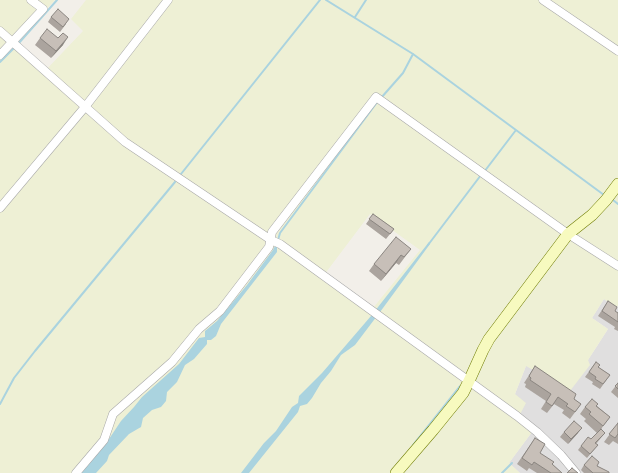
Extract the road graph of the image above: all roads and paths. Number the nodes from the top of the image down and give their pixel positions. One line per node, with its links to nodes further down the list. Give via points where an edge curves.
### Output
1 (31, 0): 5 (street, via 43,9)
2 (168, 0): 8 (street)
3 (543, 0): 6 (street)
4 (0, 31): 5 (street)
5 (15, 44): 7 (street); 8 (street)
6 (618, 51)
7 (0, 55)
8 (85, 107): 10 (street); 12 (street, via 137,151)
9 (618, 184): 11 (street, via 592,215)
10 (0, 208)
11 (568, 234): 12 (street, via 380,100 272,232); 13 (street); 14 (street, via 489,339)
12 (275, 241): 14 (street); 15 (street, via 220,311 199,328 172,362 113,414 104,440)
13 (618, 266)
14 (469, 382): 16 (street); 17 (street, via 536,432)
15 (76, 473)
16 (396, 473)
17 (576, 473)

